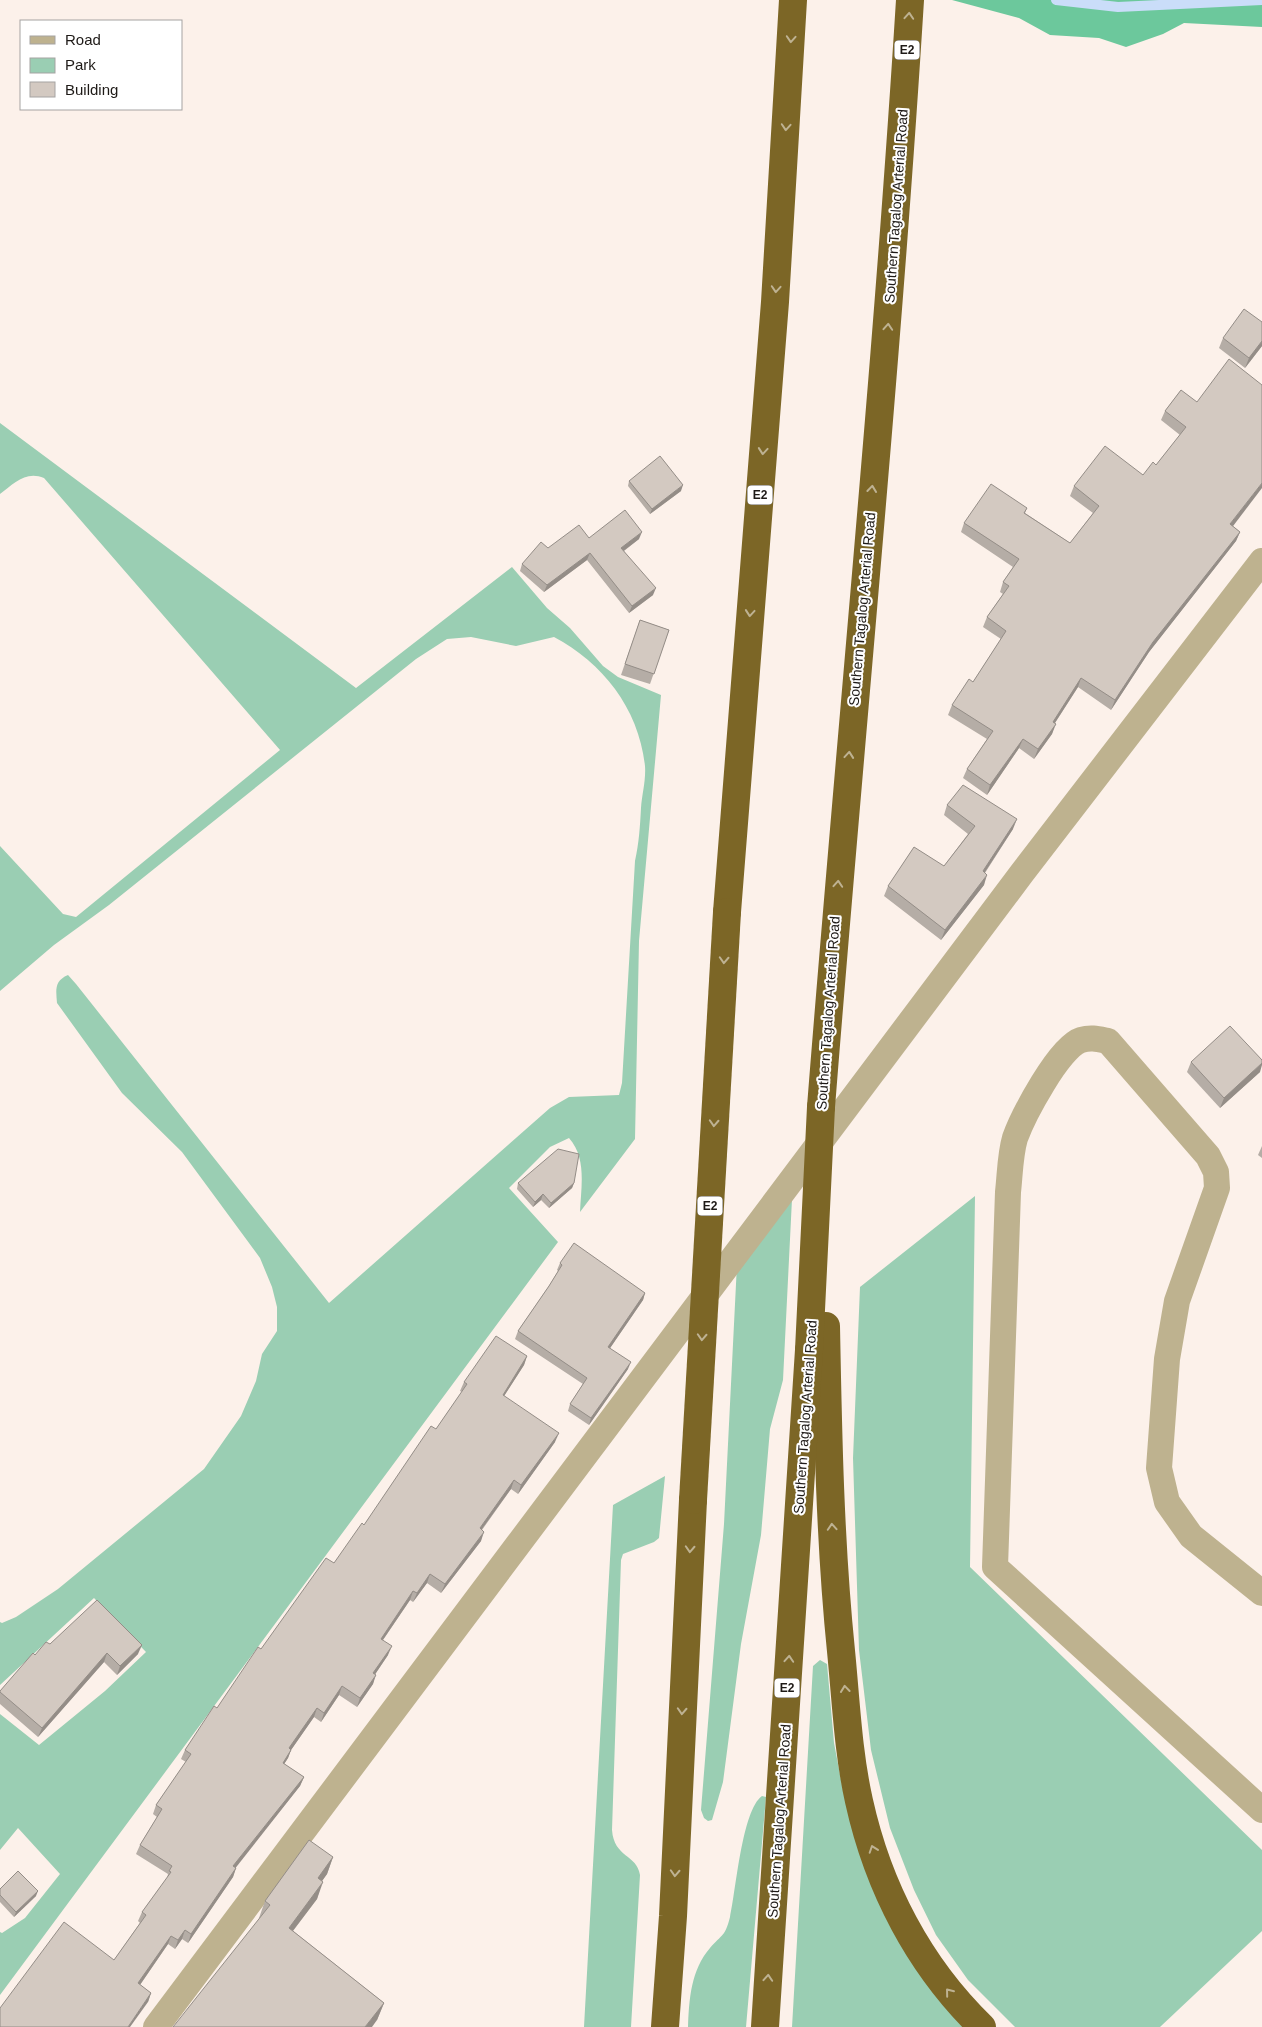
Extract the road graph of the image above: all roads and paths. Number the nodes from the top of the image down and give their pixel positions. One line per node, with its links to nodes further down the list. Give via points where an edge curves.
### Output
1 (793, 0): 8 (highway, E2, one-way to 8, bridge, via 775,302 727,912)
2 (910, 0): 4 (highway, Southern Tagalog Arterial Road / E2, one-way to 2, via 844,804 886,346)
3 (1262, 561): 7 (street, via 1022,873)
4 (821, 1107): 9 (highway, Southern Tagalog Arterial Road / E2, one-way to 4, bridge, via 809,1350); 10 (highway, one-way to 4, bridge, via 936,1976 907,1930 888,1893 859,1801 836,1601 830,1503)
5 (1262, 1593): 6 (street, via 1191,1536 1167,1502 1159,1468 1167,1359 1177,1301 1217,1188 1216,1172 1208,1156 1108,1041 1080,1040 1066,1050 1028,1108 1015,1140 1008,1192 995,1567)
6 (1262, 1810)
7 (156, 2027)
8 (665, 2027)
9 (765, 2027)
10 (982, 2027)

